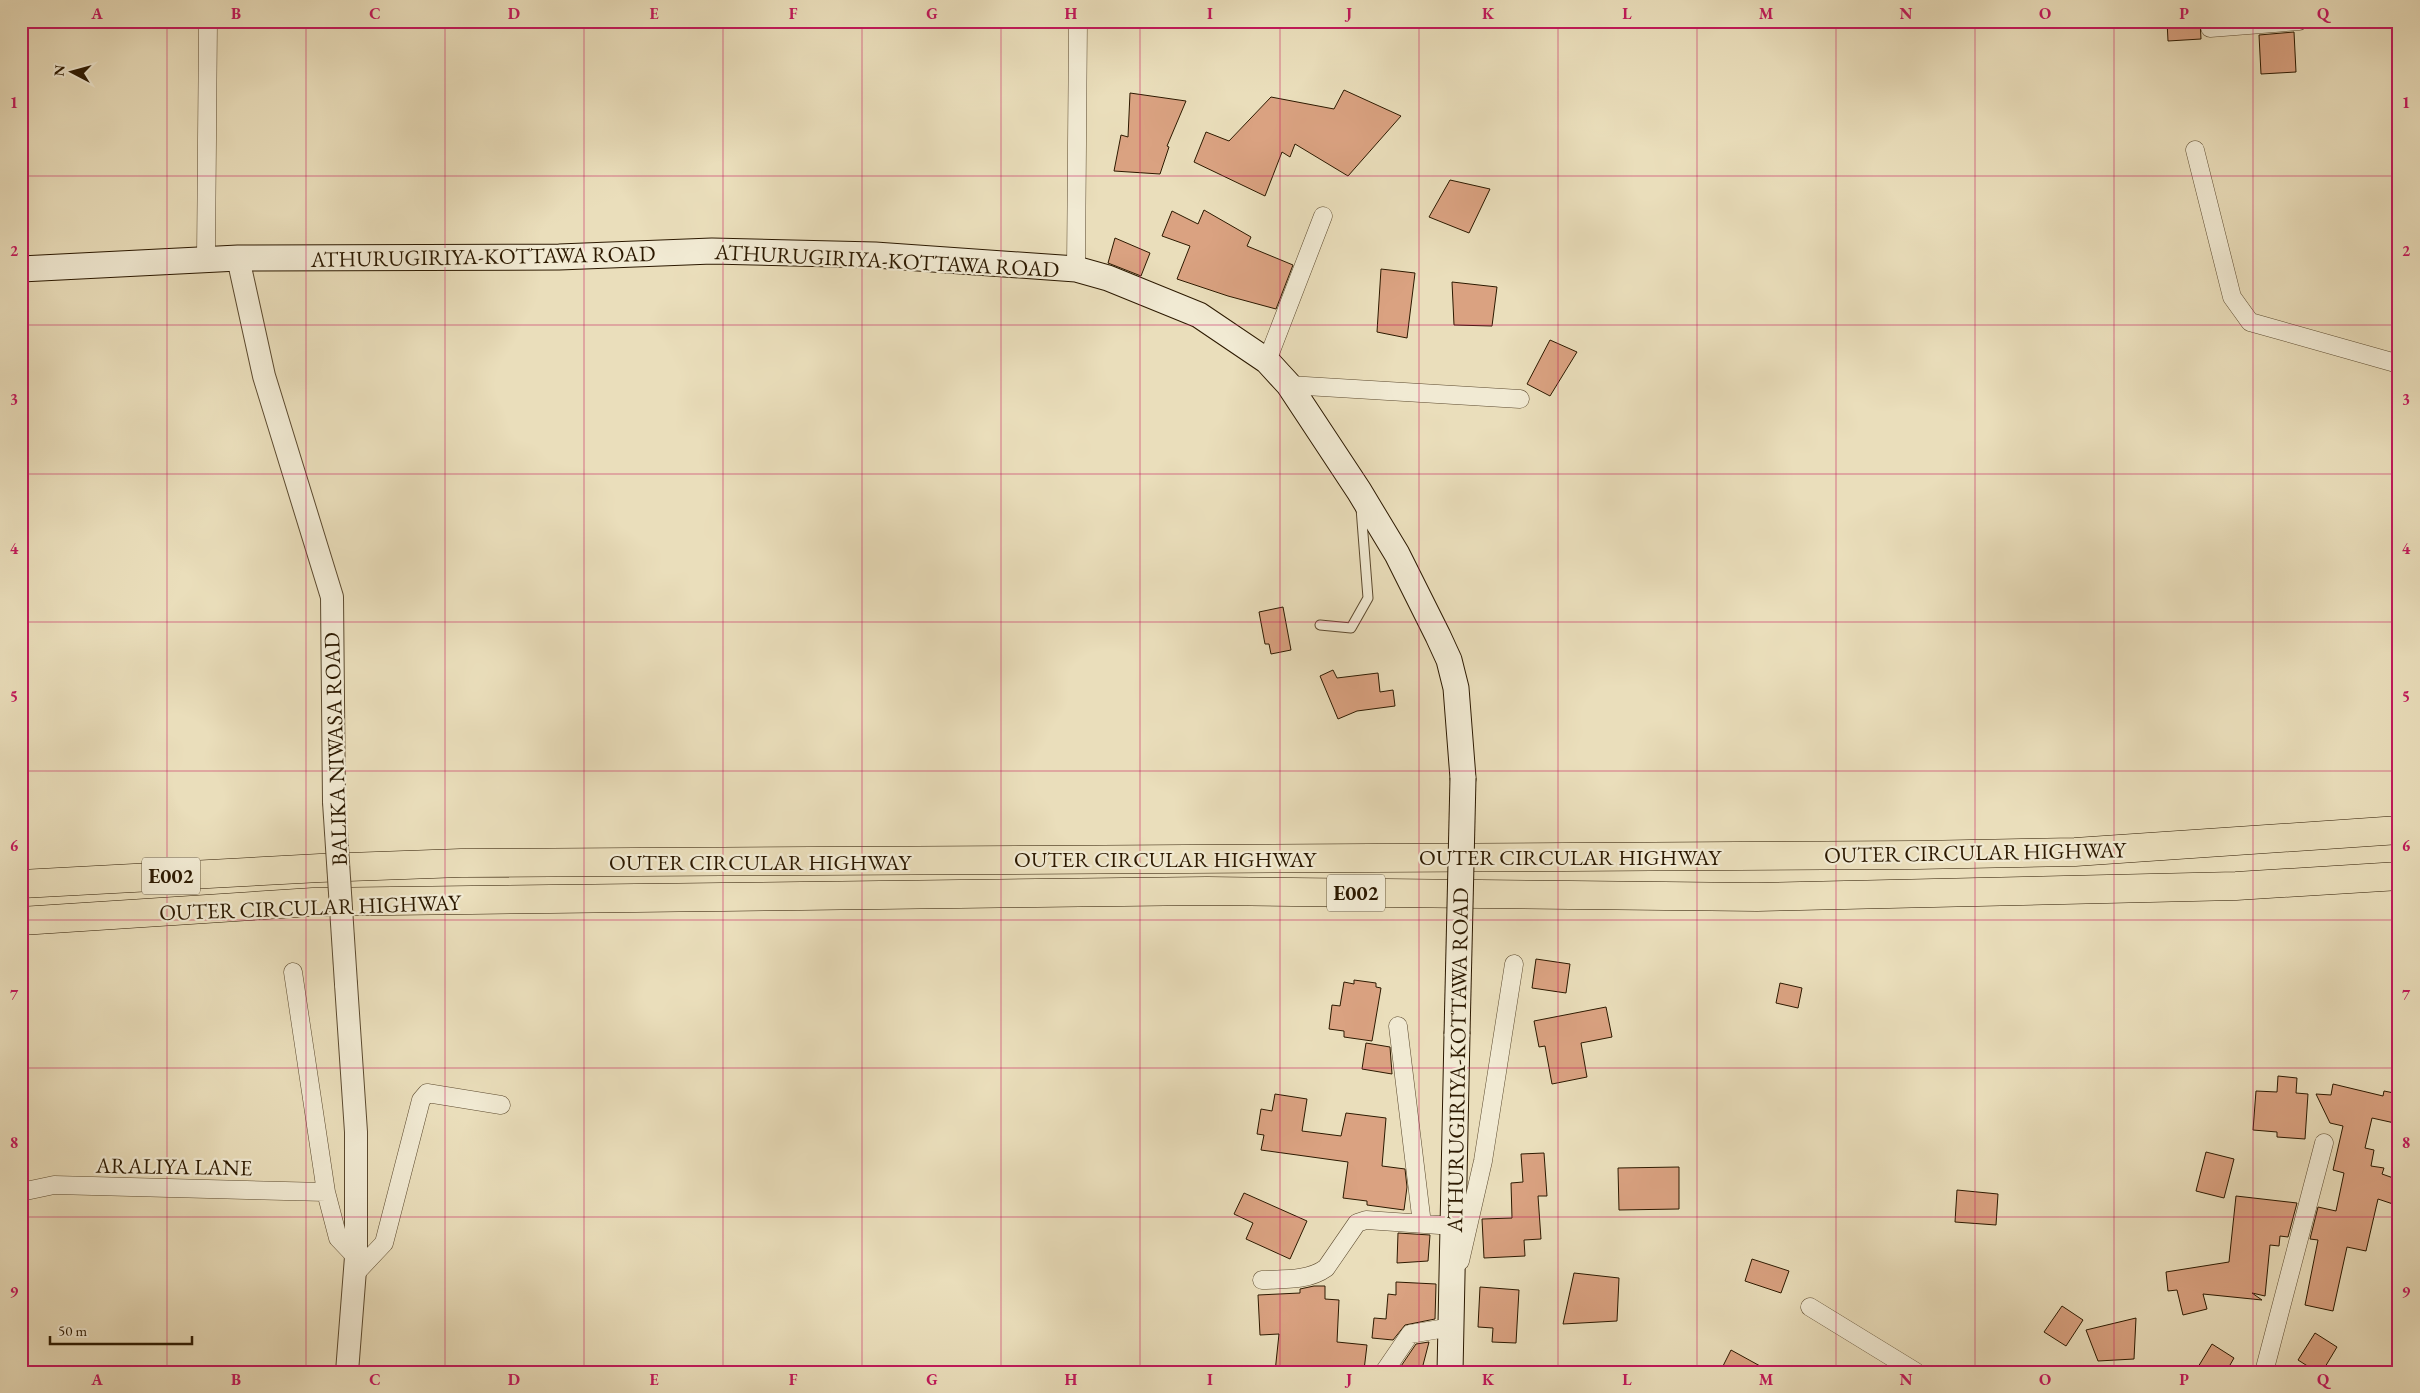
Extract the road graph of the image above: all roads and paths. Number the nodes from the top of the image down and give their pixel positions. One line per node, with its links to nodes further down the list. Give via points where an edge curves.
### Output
1 (208, 21): 8 (street)
2 (1078, 21): 10 (street)
3 (2299, 21): 4 (street)
4 (2210, 28)
5 (2195, 150): 12 (street, via 2232,297 2250,322)
6 (1323, 216): 11 (street)
7 (238, 258): 8 (main road, ATHURUGIRIYA-KOTTAWA ROAD); 10 (main road, ATHURUGIRIYA-KOTTAWA ROAD, via 559,257 712,251 875,255); 30 (street, BALIKA NIWASA ROAD, bridge, via 264,376 332,597 334,802 356,1132)
8 (206, 259): 9 (main road, ATHURUGIRIYA-KOTTAWA ROAD)
9 (21, 269)
10 (1076, 270): 11 (main road, ATHURUGIRIYA-KOTTAWA ROAD, via 1108,278 1199,315)
11 (1267, 360): 13 (main road, ATHURUGIRIYA-KOTTAWA ROAD)
12 (2399, 364)
13 (1289, 385): 14 (street); 15 (main road, ATHURUGIRIYA-KOTTAWA ROAD)
14 (1520, 399)
15 (1359, 490): 16 (lane, via 1368,598 1351,628); 29 (main road, ATHURUGIRIYA-KOTTAWA ROAD, bridge, via 1397,554 1449,660 1456,688 1463,778)
16 (1320, 624)
17 (2399, 830): 19 (highway, OUTER CIRCULAR HIGHWAY / E002, via 2075,852 460,863)
18 (2399, 876): 20 (highway, OUTER CIRCULAR HIGHWAY / E002, via 2236,886 1757,897 1206,891 313,902)
19 (21, 884)
20 (21, 921)
21 (1514, 964): 32 (street, via 1483,1161)
22 (293, 972): 27 (street)
23 (1398, 1026): 28 (street)
24 (501, 1105): 30 (street, via 426,1093 421,1100 384,1243)
25 (2324, 1143): 39 (street)
26 (21, 1192): 27 (street, ARALIYA LANE, via 54,1185)
27 (326, 1192): 30 (street, via 338,1238)
28 (1422, 1224): 29 (street); 31 (street, via 1374,1219 1357,1223 1319,1274 1305,1278)
29 (1454, 1226): 32 (main road, ATHURUGIRIYA-KOTTAWA ROAD)
30 (354, 1267): 35 (street, BALIKA NIWASA ROAD)
31 (1262, 1280)
32 (1453, 1288): 34 (main road, ATHURUGIRIYA-KOTTAWA ROAD)
33 (1810, 1307): 38 (street)
34 (1452, 1327): 36 (street, via 1410,1334); 37 (main road, ATHURUGIRIYA-KOTTAWA ROAD)
35 (347, 1372)
36 (1384, 1372)
37 (1450, 1372)
38 (1916, 1372)
39 (2264, 1372)

